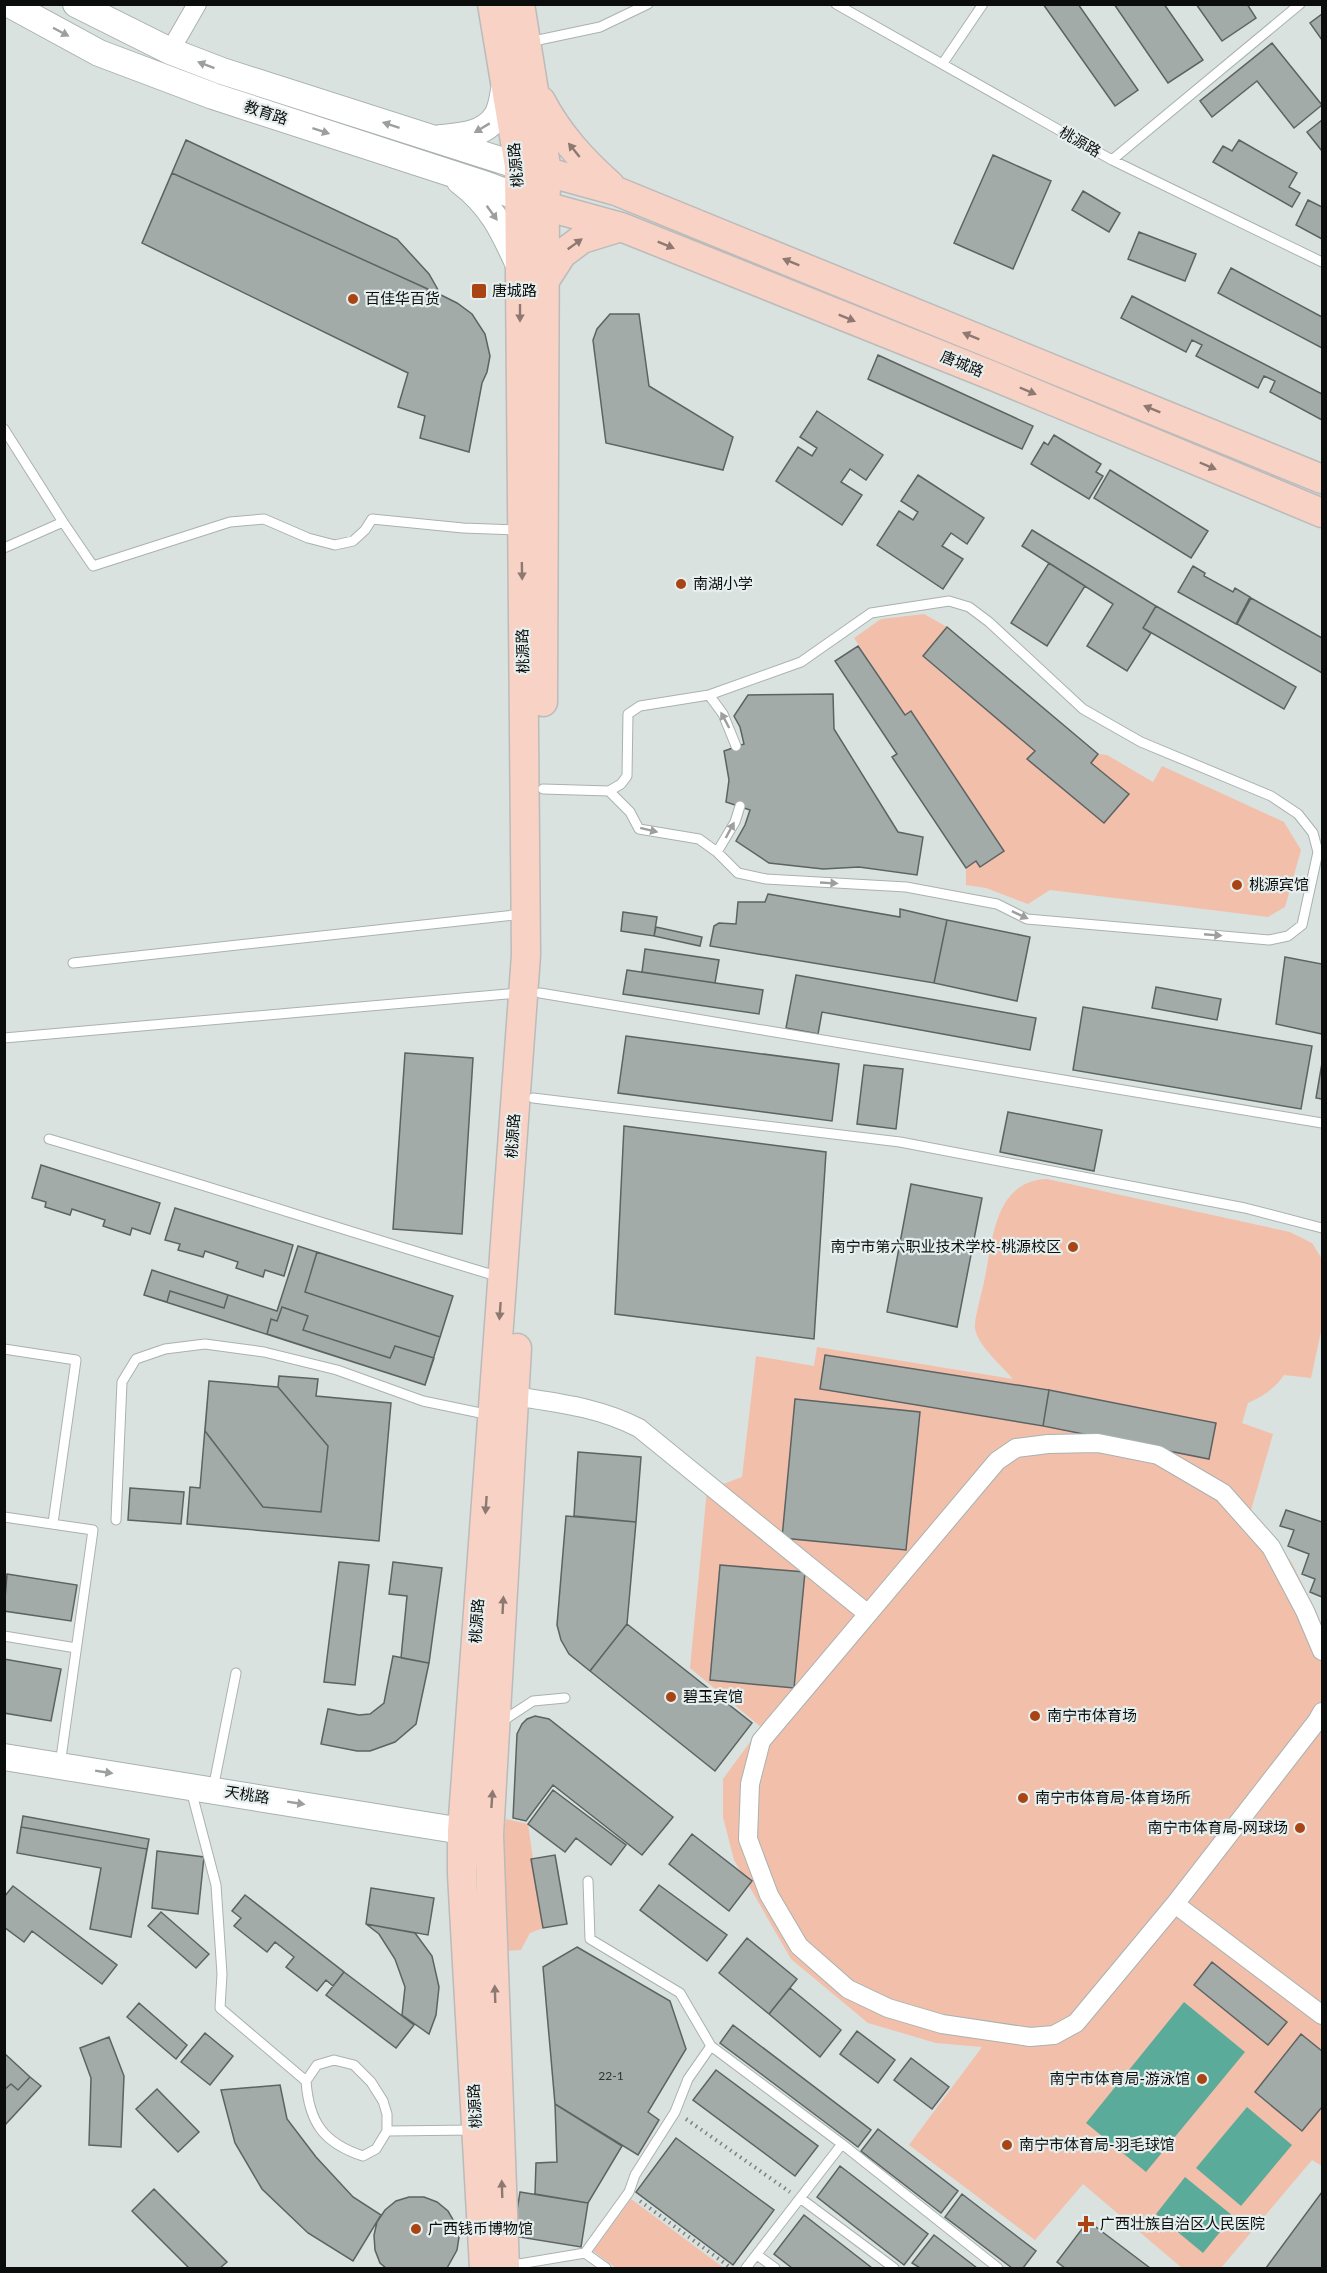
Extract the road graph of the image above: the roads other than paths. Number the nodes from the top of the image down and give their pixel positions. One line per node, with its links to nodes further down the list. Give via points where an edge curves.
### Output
1 (9, 4): 18 (main road, 教育路, one-way to 18, via 99,53 213,96)
2 (76, 4): 11 (main road, 教育路)
3 (197, 4): 11 (street)
4 (492, 4): 13 (main road, 桃源路)
5 (520, 4): 10 (main road, 桃源路)
6 (648, 4): 10 (lane, via 600,27)
7 (836, 4): 12 (lane, 桃源路)
8 (983, 4): 12 (lane)
9 (1300, 4): 15 (lane, 桃源路)
10 (527, 42): 13 (main road, 桃源路)
11 (170, 51): 14 (main road, 教育路, one-way to 11)
12 (943, 63): 15 (lane, 桃源路)
13 (519, 84): 14 (main road, one-way to 14, via 484,129 464,136); 16 (main road, 桃源路); 17 (main road, 桃源路); 19 (main road, one-way to 13, via 582,161)
14 (432, 138): 16 (main road, 教育路)
15 (1112, 160): 22 (lane)
16 (519, 166): 17 (main road, 教育路); 20 (main road, 桃源路)
17 (548, 172): 19 (main road, 唐城路); 20 (main road, 桃源路)
18 (450, 173): 20 (main road, 教育路); 23 (main road, one-way to 23, via 478,194 501,226)
19 (616, 191): 26 (main road, 唐城路, one-way to 19)
20 (531, 202): 21 (main road, 唐城路); 23 (main road, 桃源路); 24 (main road, 桃源路)
21 (621, 227): 24 (main road, one-way to 21, via 562,254 582,239); 27 (main road, 唐城路, one-way to 27)
22 (1323, 262)
23 (520, 266): 29 (main road, 桃源路, one-way to 29)
24 (544, 282): 33 (main road, 桃源路)
25 (4, 429): 28 (lane)
26 (1323, 479)
27 (1323, 513)
28 (63, 522): 29 (lane, via 93,566 230,522 264,519 335,545 353,541 372,519); 30 (lane)
29 (522, 530): 38 (main road, 桃源路, one-way to 38)
30 (4, 548)
31 (709, 695): 32 (lane, one-way to 31, via 723,714); 34 (lane, via 640,706 628,714 627,776); 37 (lane, via 801,662 871,613 949,601 969,608 989,622 1083,709 1142,742 1271,796 1298,814 1313,833)
32 (736, 747)
33 (543, 789): 34 (lane); 40 (main road, 桃源路, via 542,956)
34 (609, 790): 36 (lane, one-way to 36, via 630,812 639,829 699,839)
35 (740, 806): 36 (lane, one-way to 35)
36 (717, 852): 37 (lane, one-way to 37, via 738,873 766,879 906,887 997,904 1027,919 1269,940 1288,936 1302,925)
37 (1319, 862)
38 (525, 914): 39 (lane); 40 (main road, 桃源路)
39 (73, 963)
40 (531, 993): 41 (lane); 42 (main road, 桃源路); 43 (lane); 46 (main road, 桃源路)
41 (4, 1038)
42 (533, 1098): 45 (lane, via 900,1142 1245,1208); 48 (main road, 桃源路)
43 (1323, 1124)
44 (49, 1139): 46 (lane)
45 (1323, 1228)
46 (502, 1278): 49 (main road, 桃源路, one-way to 49)
47 (4, 1349): 52 (lane, via 76,1360)
48 (514, 1396): 53 (street, via 581,1406 639,1428); 60 (main road, 桃源路, one-way to 48)
49 (492, 1415): 51 (lane, via 423,1401 337,1370 264,1352 205,1344 165,1349 136,1359 122,1382); 64 (main road, 桃源路, one-way to 64)
50 (4, 1517): 52 (lane)
51 (116, 1520)
52 (53, 1523): 55 (lane, via 93,1530)
53 (868, 1614): 56 (street, via 997,1461 1016,1448 1098,1443 1158,1455 1223,1493 1271,1547); 67 (street, via 760,1741 750,1784 748,1839 769,1895 799,1946 848,1989 888,2008 987,2032 1030,2037 1054,2035 1076,2023)
54 (4, 1636): 55 (lane)
55 (76, 1648): 62 (lane)
56 (1323, 1652)
57 (237, 1673): 63 (lane)
58 (565, 1698): 60 (lane, via 532,1701)
59 (1323, 1712): 67 (street)
60 (496, 1725): 65 (main road, 桃源路, one-way to 60)
61 (4, 1757): 62 (main road, 天桃路)
62 (60, 1765): 63 (main road, 天桃路, one-way to 63)
63 (202, 1787): 64 (main road, 天桃路, one-way to 64); 70 (lane, via 216,1885 222,1974 220,2008)
64 (462, 1831): 65 (main road, 天桃路); 71 (main road, 桃源路)
65 (489, 1835): 77 (main road, 桃源路, one-way to 65)
66 (588, 1881): 69 (lane, via 590,1939 680,1993)
67 (1175, 1904): 68 (street)
68 (1323, 2015)
69 (711, 2046): 73 (lane); 75 (lane, via 688,2079 675,2112 635,2175 629,2192)
70 (306, 2081): 72 (lane, via 317,2065 334,2060 354,2065 383,2101); 72 (lane, via 308,2103 321,2131 342,2150 363,2156 376,2149)
71 (476, 2130): 72 (lane); 77 (main road, 桃源路)
72 (387, 2131)
73 (842, 2144): 74 (lane); 82 (lane)
74 (800, 2198): 76 (lane); 81 (lane)
75 (585, 2253): 77 (lane); 78 (lane)
76 (757, 2254): 79 (lane); 80 (lane)
77 (498, 2268)
78 (606, 2268)
79 (747, 2268)
80 (775, 2268)
81 (894, 2268)
82 (998, 2268)

